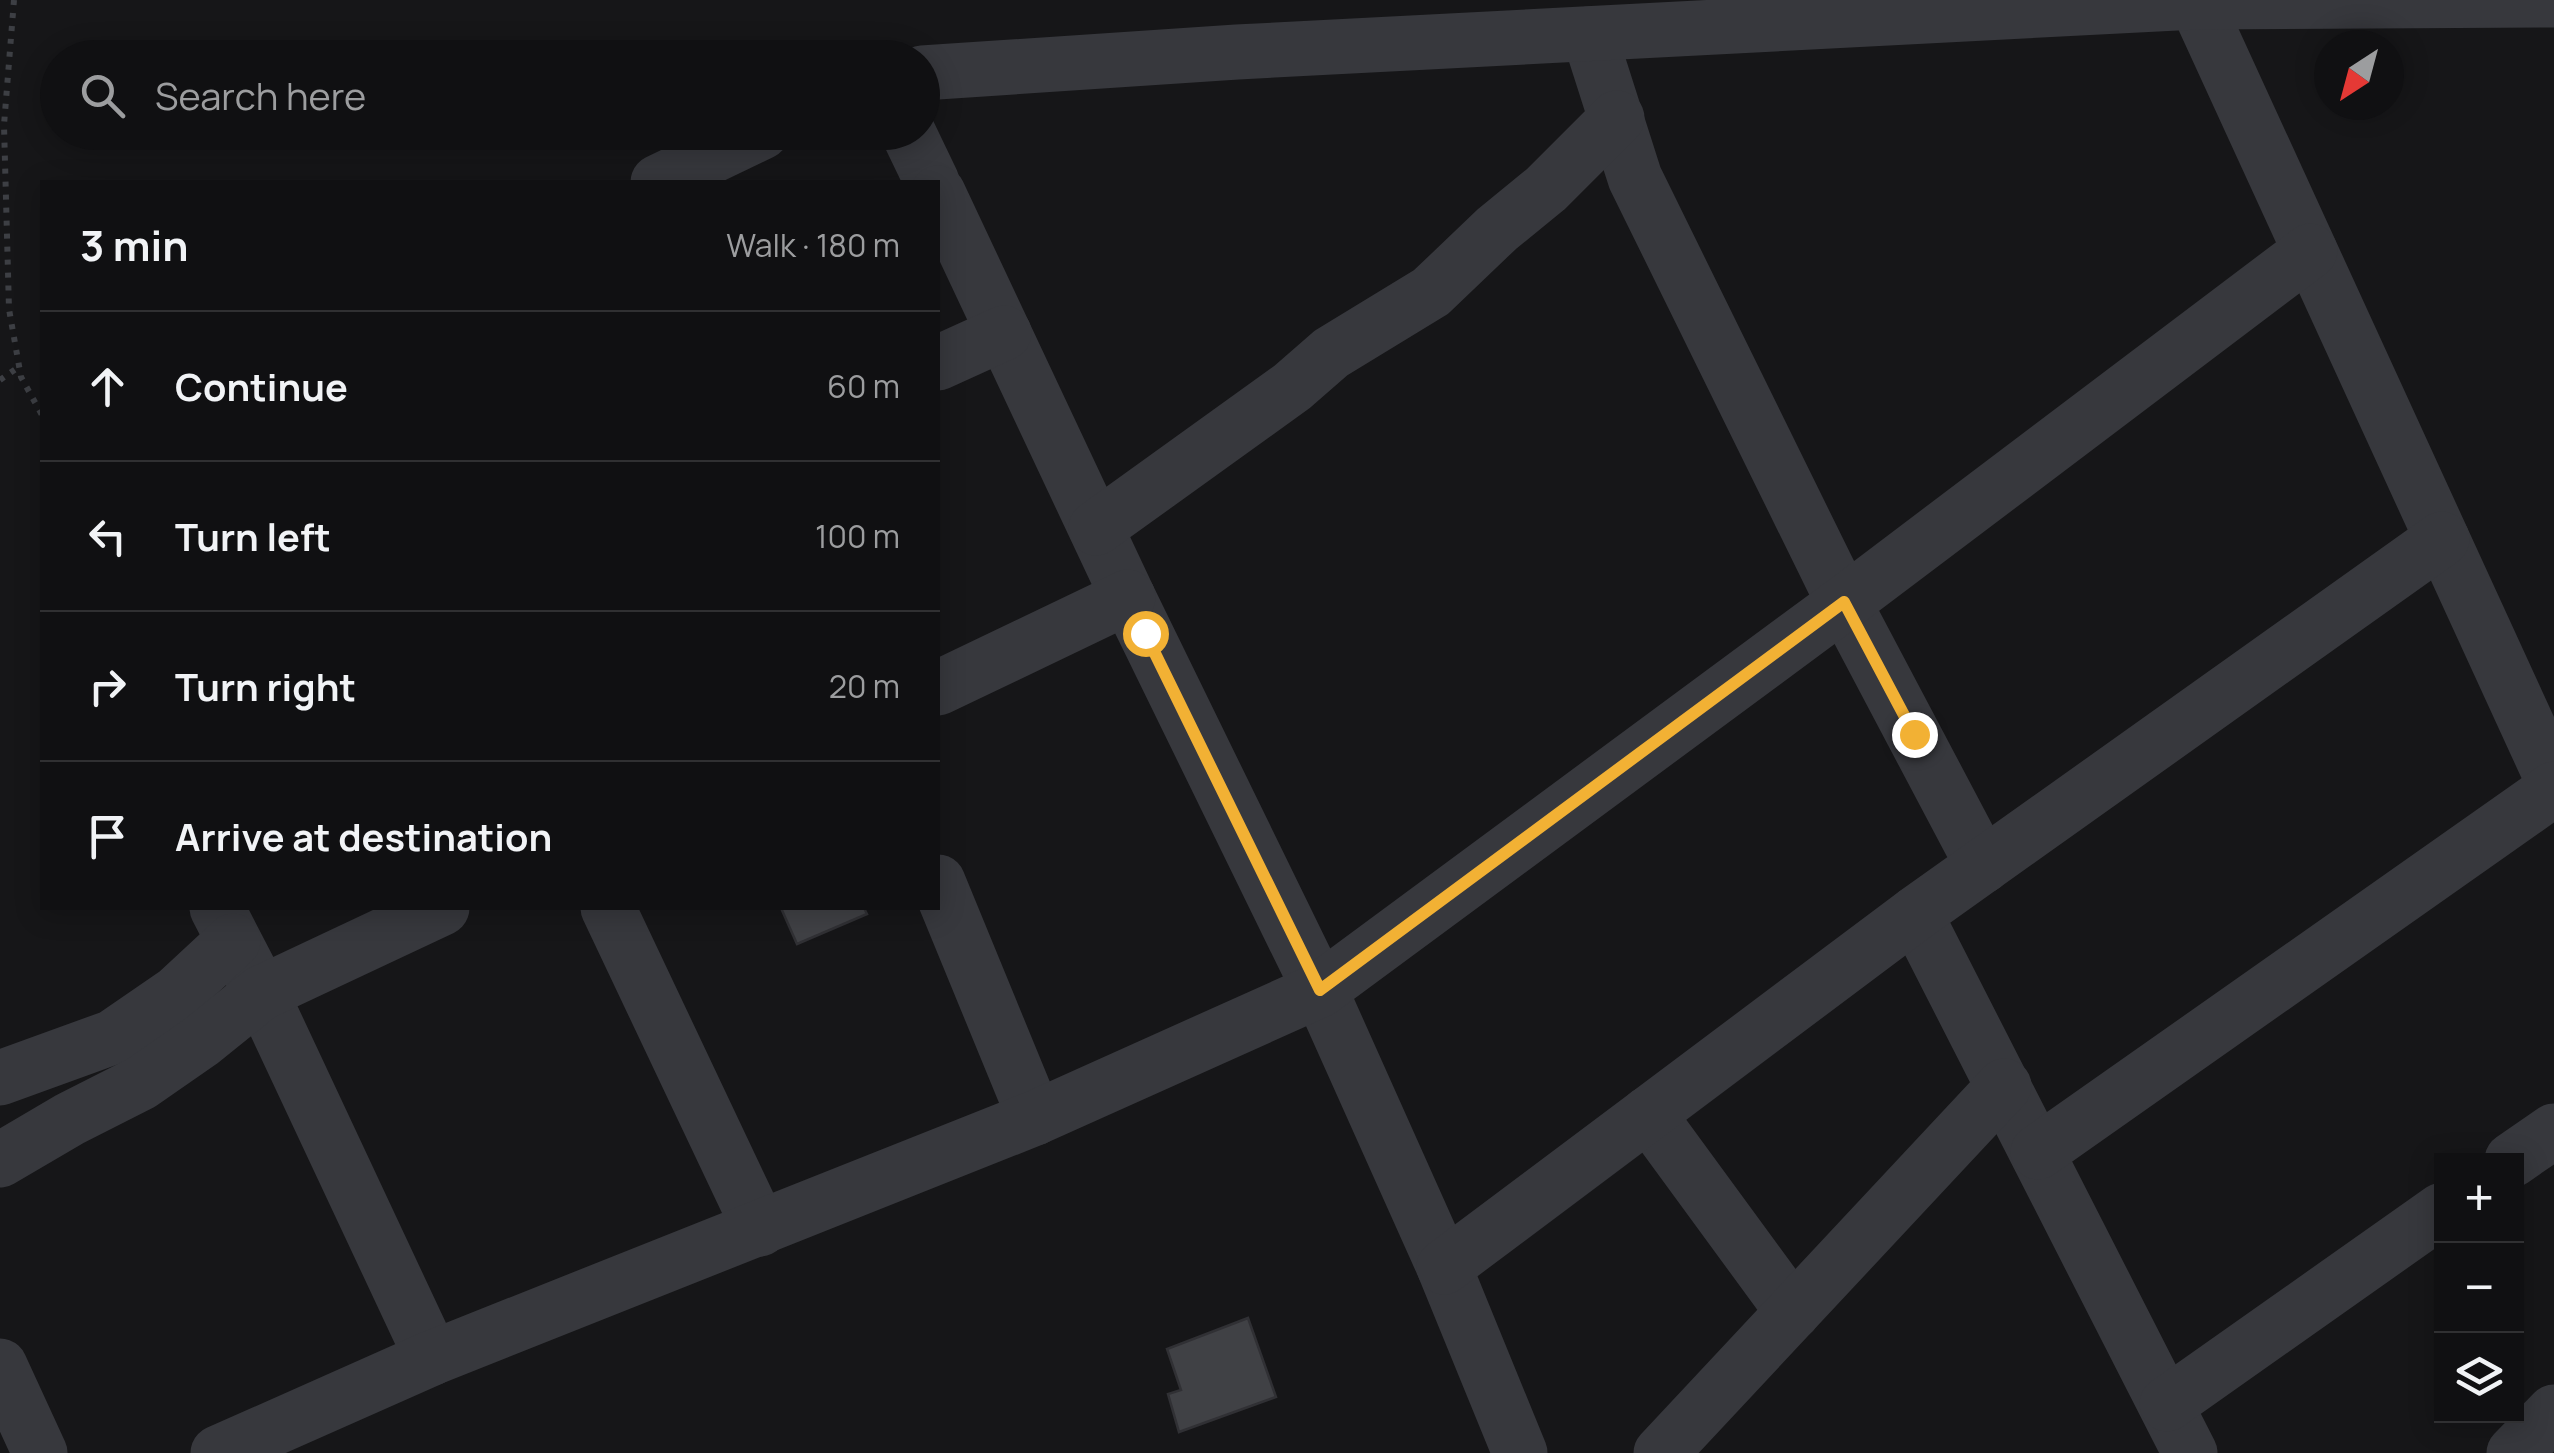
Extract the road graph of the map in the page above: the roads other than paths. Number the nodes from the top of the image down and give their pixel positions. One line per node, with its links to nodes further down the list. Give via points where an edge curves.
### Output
1 (2554, 0): 2 (street)
2 (2196, 2): 3 (street); 11 (street)
3 (1589, 34): 4 (street); 5 (street)
4 (940, 72)
5 (1616, 118): 14 (street, via 1431,292 1332,353); 17 (street, via 1636,178)
6 (725, 150): 8 (street)
7 (917, 150): 9 (street)
8 (662, 180)
9 (931, 180)
10 (940, 197): 12 (street)
11 (2310, 252): 15 (street); 17 (street)
12 (1004, 333): 13 (street); 14 (street)
13 (940, 362)
14 (1096, 528): 16 (street)
15 (2442, 539): 19 (street); 20 (street)
16 (1128, 597): 18 (street); 26 (street)
17 (1844, 602): 20 (street); 26 (street)
18 (940, 687)
19 (2554, 786): 35 (street)
20 (1983, 866): 24 (street)
21 (940, 887): 33 (street)
22 (438, 910): 28 (street)
23 (609, 910): 39 (street)
24 (1916, 914): 31 (street); 32 (street)
25 (225, 924): 27 (street); 28 (street)
26 (1320, 990): 33 (street); 40 (street)
27 (177, 993): 29 (street); 30 (street, via 113,1038)
28 (261, 994): 29 (street); 42 (street)
29 (200, 1042): 37 (street)
30 (5, 1062)
31 (2004, 1086): 35 (street); 41 (street)
32 (1648, 1114): 40 (street); 41 (street)
33 (1035, 1118): 39 (street)
34 (2554, 1131): 36 (street)
35 (2038, 1152): 44 (street)
36 (2522, 1153)
37 (0, 1160)
38 (2434, 1216): 44 (street)
39 (760, 1229): 42 (street)
40 (1444, 1267): 49 (street)
41 (1793, 1312): 50 (street)
42 (432, 1358): 48 (street)
43 (0, 1366): 47 (street)
44 (2167, 1404): 51 (street)
45 (2554, 1412): 46 (street)
46 (2515, 1452)
47 (40, 1453)
48 (218, 1453)
49 (1520, 1453)
50 (1661, 1453)
51 (2190, 1453)

